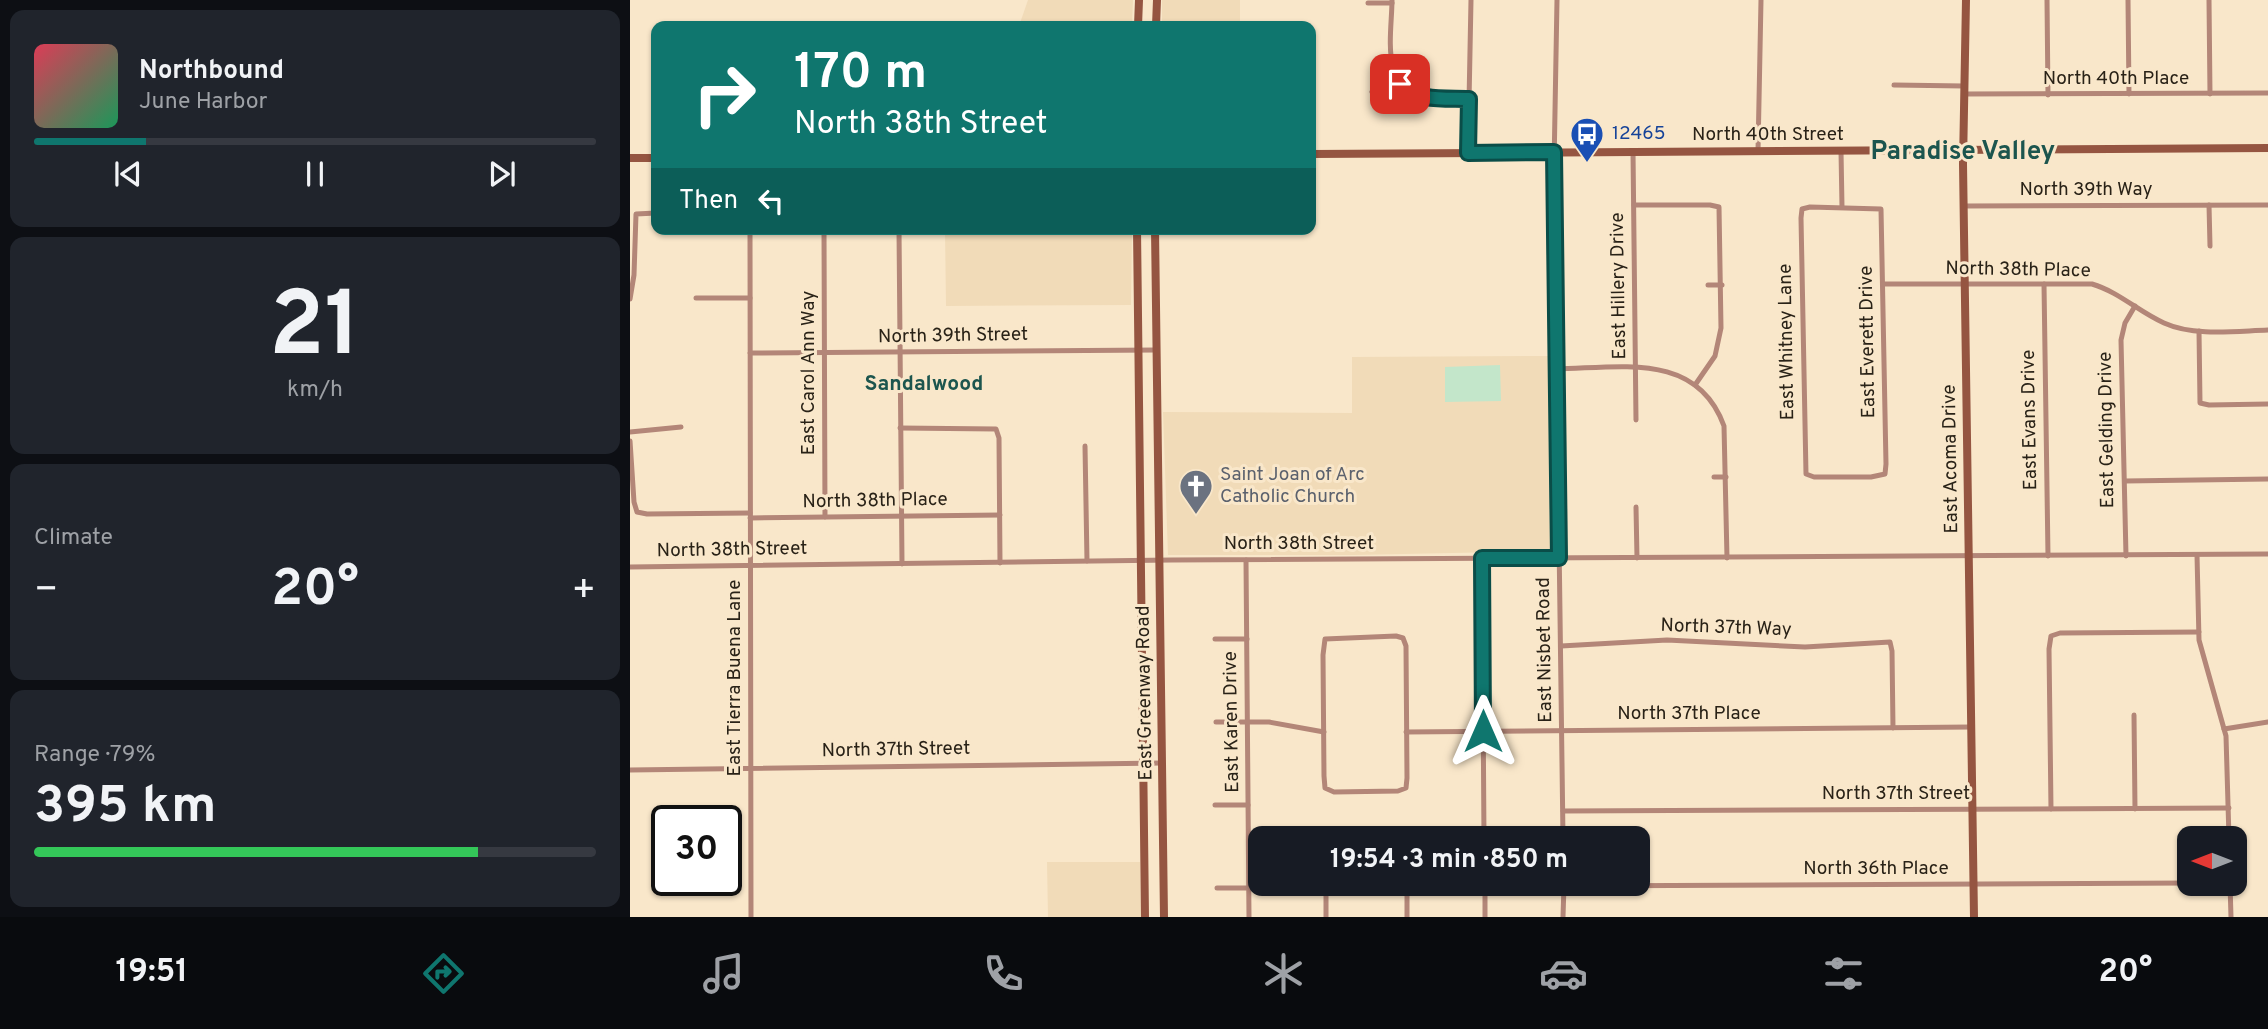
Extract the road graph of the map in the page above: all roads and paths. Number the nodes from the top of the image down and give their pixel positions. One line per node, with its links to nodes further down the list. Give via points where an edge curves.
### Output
1 (1139, 0): 12 (main road)
2 (1157, 0): 13 (main road)
3 (1471, 0): 22 (street)
4 (1557, 0): 28 (street, East Nisbet Road)
5 (1761, 0): 25 (street)
6 (1966, 0): 16 (main road, East Acoma Drive)
7 (2047, 0): 21 (street)
8 (2128, 0): 19 (street)
9 (2209, 0): 20 (street)
10 (1392, 2): 11 (street); 14 (street, via 1391,58)
11 (1367, 3)
12 (1138, 21)
13 (1156, 21)
14 (1396, 78): 17 (street); 22 (street, via 1423,97)
15 (1894, 85): 16 (street, North 40th Place)
16 (1964, 90): 21 (street, North 40th Place); 24 (main road, East Acoma Drive)
17 (1372, 92)
18 (2268, 93): 20 (street, North 40th Place)
19 (2129, 94): 20 (street, North 40th Place); 21 (street, North 40th Place)
20 (2210, 94)
21 (2048, 95)
22 (1469, 99): 30 (street)
23 (2268, 148): 24 (main road, North 40th Street)
24 (1963, 149): 26 (main road, North 40th Street); 36 (main road, East Acoma Drive)
25 (1758, 150): 26 (main road, North 40th Street); 27 (main road, North 40th Street)
26 (1841, 150): 37 (street)
27 (1633, 151): 28 (main road, North 40th Street); 33 (street, East Hillery Drive)
28 (1554, 152): 30 (main road, North 40th Street); 62 (street, East Nisbet Road)
29 (1316, 153): 30 (main road, North 40th Street)
30 (1468, 153)
31 (630, 158): 32 (main road)
32 (651, 158)
33 (1633, 205): 49 (street, via 1719,206); 61 (street, East Hillery Drive)
34 (2209, 205): 35 (street, North 39th Way); 36 (street, North 39th Way); 44 (street)
35 (2268, 205)
36 (1964, 206): 46 (main road, East Acoma Drive)
37 (1842, 207): 45 (street, East Everett Drive, via 1881,209); 73 (street, East Whitney Lane, via 1802,209 1806,474)
38 (651, 213): 52 (street, via 636,214)
39 (750, 235): 51 (street, East Tierra Buena Lane)
40 (824, 235): 60 (street, East Carol Ann Way)
41 (899, 235): 58 (street)
42 (1137, 235): 56 (main road, East Greenway Road)
43 (1155, 235): 57 (main road, East Greenway Road)
44 (2210, 246)
45 (1883, 284): 46 (street, North 38th Place); 73 (street, East Everett Drive)
46 (1965, 284): 47 (street, North 38th Place); 84 (main road, East Acoma Drive)
47 (2044, 284): 53 (street, North 38th Place, via 2092,284); 86 (street, East Evans Drive)
48 (1708, 285): 49 (street)
49 (1722, 285): 63 (street, via 1719,343)
50 (696, 298): 51 (street)
51 (750, 298): 59 (street, East Tierra Buena Lane)
52 (630, 299)
53 (2135, 306): 55 (street, North 38th Place, via 2167,325); 77 (street, East Gelding Drive, via 2121,340)
54 (2268, 330): 55 (street, North 38th Place)
55 (2199, 331): 64 (street, via 2200,402)
56 (1138, 350): 57 (street, North 39th Street); 58 (street, North 39th Street); 71 (main road, East Greenway Road)
57 (1156, 350): 72 (main road, East Greenway Road)
58 (900, 352): 60 (street, North 39th Street); 67 (street)
59 (750, 353): 60 (street, North 39th Street); 79 (street, East Tierra Buena Lane)
60 (824, 353): 81 (street, East Carol Ann Way)
61 (1636, 368): 62 (street); 63 (street, via 1675,373); 65 (street, East Hillery Drive)
62 (1556, 369): 89 (street, East Nisbet Road)
63 (1695, 385): 75 (street, via 1706,393 1724,426)
64 (2268, 404)
65 (1636, 420)
66 (681, 427): 68 (street)
67 (900, 428): 80 (street, via 996,429); 82 (street)
68 (630, 432)
69 (630, 441): 79 (street, North 38th Place, via 637,512)
70 (1085, 446): 93 (street)
71 (1140, 469): 72 (main road); 95 (main road, East Greenway Road)
72 (1158, 469): 94 (main road, East Greenway Road)
73 (1885, 474)
74 (1714, 477): 75 (street)
75 (1726, 477): 91 (street)
76 (2268, 480): 77 (street)
77 (2124, 481): 87 (street, East Gelding Drive)
78 (1636, 507): 90 (street)
79 (750, 515): 81 (street, North 38th Place); 98 (street, East Tierra Buena Lane)
80 (1000, 515): 82 (street, North 38th Place); 96 (street)
81 (825, 517): 82 (street, North 38th Place)
82 (901, 517): 97 (street)
83 (2268, 554): 85 (street)
84 (1968, 555): 86 (street); 91 (street, North 38th Street); 109 (main road, East Acoma Drive)
85 (2197, 555): 87 (street); 100 (street)
86 (2048, 556): 87 (street)
87 (2126, 556)
88 (1482, 558): 89 (street, North 38th Street); 92 (street, North 38th Street); 112 (street)
89 (1559, 558): 90 (street, North 38th Street); 103 (street, East Nisbet Road)
90 (1637, 558): 91 (street, North 38th Street)
91 (1727, 558)
92 (1246, 560): 94 (street, North 38th Street); 102 (street, East Karen Drive)
93 (1087, 561): 95 (street, North 38th Street); 96 (street, North 38th Street)
94 (1160, 561): 95 (street, North 38th Street); 116 (main road, East Greenway Road)
95 (1141, 562): 115 (main road, East Greenway Road)
96 (1000, 563): 97 (street, North 38th Street)
97 (902, 564): 98 (street, North 38th Street)
98 (750, 565): 99 (street, North 38th Street); 117 (street, East Tierra Buena Lane)
99 (630, 567)
100 (2199, 632): 110 (street); 123 (street, via 2051,636)
101 (1215, 639): 102 (street, East Karen Drive)
102 (1247, 639): 106 (street, East Karen Drive)
103 (1561, 646): 108 (street, North 37th Way, via 1640,640 1805,647 1890,642); 111 (street, East Nisbet Road)
104 (2134, 715): 124 (street)
105 (1216, 722): 106 (street)
106 (1247, 722): 113 (street); 120 (street, East Karen Drive)
107 (2268, 722): 110 (street)
108 (1893, 727): 109 (street, North 37th Place); 111 (street, North 37th Place)
109 (1972, 727): 122 (main road, East Acoma Drive)
110 (2224, 729): 121 (street)
111 (1562, 730): 112 (street, North 37th Place); 125 (street, East Nisbet Road)
112 (1483, 731): 114 (street, North 37th Place); 127 (street)
113 (1324, 732): 114 (street, via 1325,788 1334,792 1406,788); 114 (street, via 1325,639 1403,638)
114 (1406, 732)
115 (1144, 763): 116 (street, North 37th Street); 117 (street, North 37th Street); 142 (main road, East Greenway Road)
116 (1162, 763): 143 (main road, East Greenway Road)
117 (751, 768): 118 (street, North 37th Street); 141 (street, East Tierra Buena Lane)
118 (630, 769)
119 (1215, 805): 120 (street, East Karen Drive)
120 (1248, 805): 126 (street, East Karen Drive)
121 (2228, 808): 124 (street, North 37th Street); 129 (street)
122 (1972, 809): 123 (street, North 37th Street); 125 (street, North 37th Street); 131 (main road, East Acoma Drive)
123 (2051, 809): 124 (street, North 37th Street)
124 (2135, 809)
125 (1563, 811): 128 (street, East Nisbet Road)
126 (1248, 826)
127 (1484, 826)
128 (1563, 826)
129 (2229, 826)
130 (2177, 883): 131 (street, North 36th Place)
131 (1972, 884): 132 (street, North 36th Place); 149 (main road, East Acoma Drive)
132 (1650, 885)
133 (1217, 888): 134 (street)
134 (1248, 888)
135 (1249, 896): 144 (street, East Karen Drive)
136 (1326, 896): 145 (street)
137 (1407, 896): 146 (street)
138 (1485, 896): 147 (street)
139 (1564, 896): 148 (street)
140 (2230, 896): 150 (street)
141 (751, 917)
142 (1145, 917)
143 (1164, 917)
144 (1250, 917)
145 (1326, 917)
146 (1407, 917)
147 (1485, 917)
148 (1563, 917)
149 (1973, 917)
150 (2231, 917)

